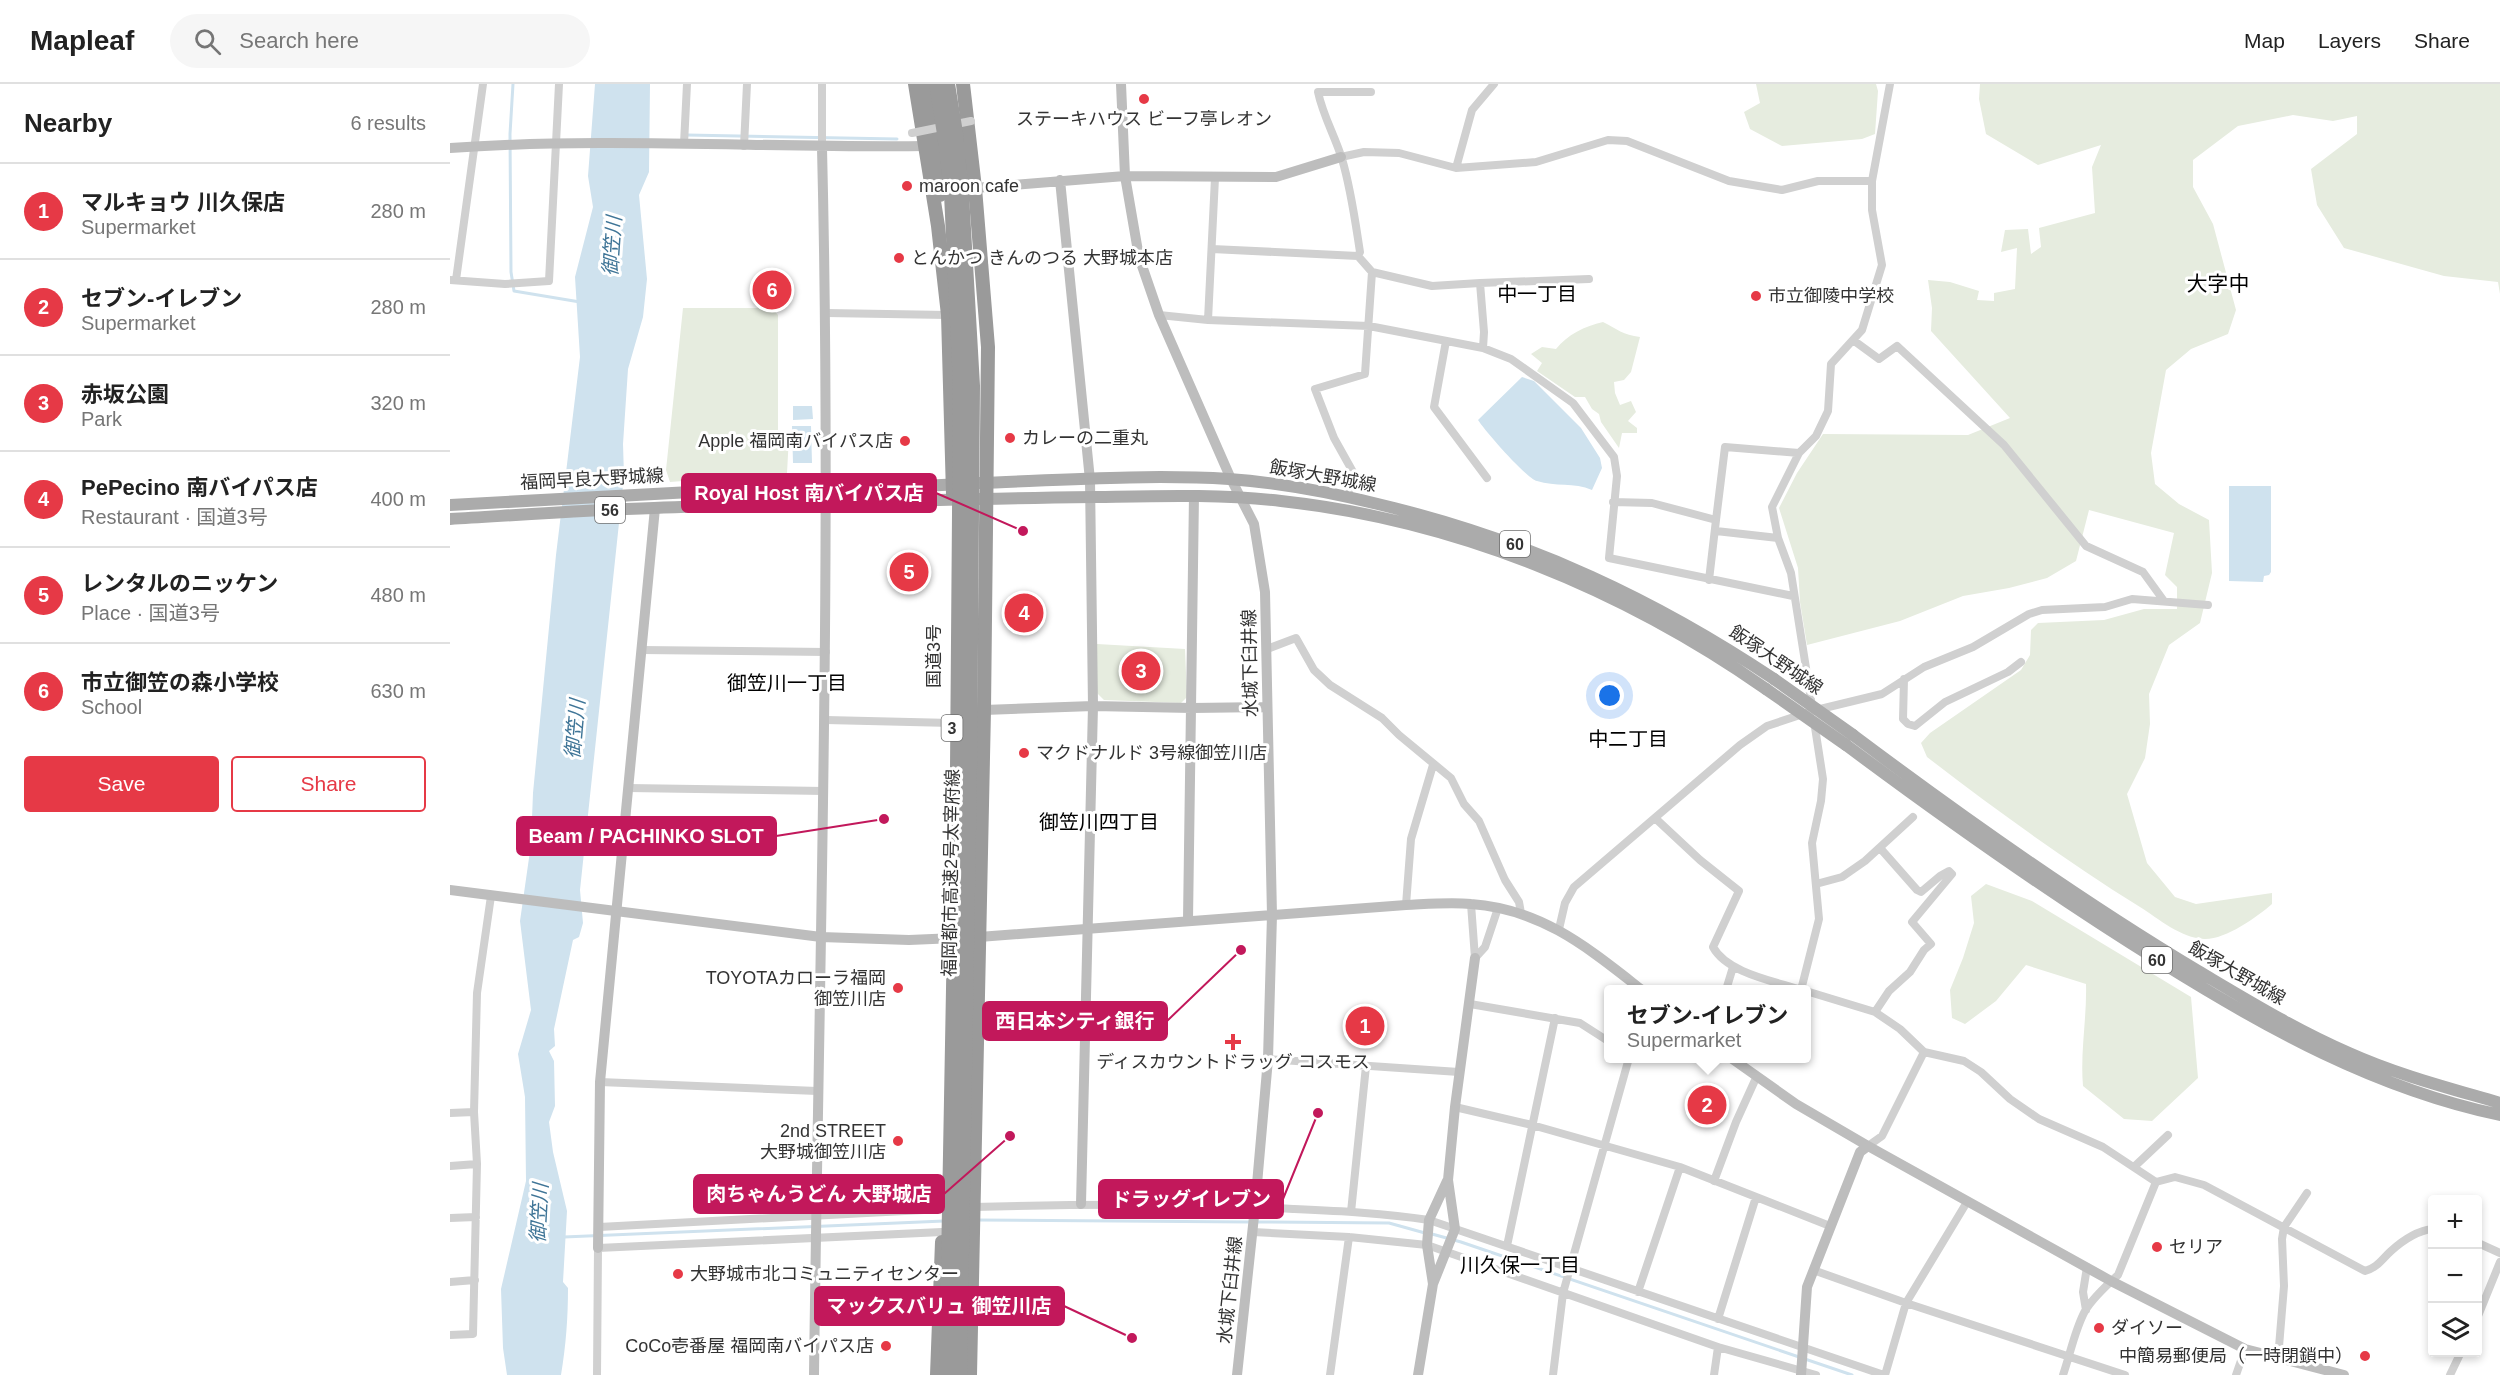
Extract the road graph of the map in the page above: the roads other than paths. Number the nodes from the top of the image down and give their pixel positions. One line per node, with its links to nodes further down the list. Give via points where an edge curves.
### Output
1 (483, 84): 21 (street)
2 (559, 84): 17 (street)
3 (687, 84): 18 (street)
4 (747, 84): 19 (street)
5 (822, 84): 23 (street)
6 (915, 84): 20 (highway, 国道3号 / 3)
7 (928, 84): 31 (highway, via 940,182)
8 (936, 84): 194 (highway, 福岡都市高速2号太宰府線, bridge, via 951,194 960,386)
9 (948, 84): 195 (highway, 福岡都市高速2号太宰府線, bridge, via 962,194 973,386)
10 (963, 84): 30 (highway, 3)
11 (1121, 84): 26 (street, 水城下臼井線)
12 (1494, 84): 25 (street, via 1472,110)
13 (1890, 84): 29 (street)
14 (1371, 92): 24 (street, via 1318,92)
15 (971, 121): 16 (street, bridge)
16 (912, 133)
17 (557, 144): 18 (street); 21 (street); 36 (street, via 549,281 505,284)
18 (682, 144): 19 (street)
19 (744, 146): 23 (street)
20 (925, 146): 23 (street); 31 (highway, 国道3号 / 3)
21 (476, 147): 22 (street); 36 (street)
22 (450, 148)
23 (822, 148): 38 (street)
24 (1341, 157): 25 (street, via 1364,152 1399,153); 27 (street, via 1276,177); 33 (street, via 1352,200)
25 (1456, 168): 29 (street, via 1536,162 1608,140 1627,141 1729,181 1782,190 1818,181)
26 (1125, 176): 27 (street); 28 (street); 40 (street, 水城下臼井線, via 1139,257)
27 (1215, 178): 32 (street)
28 (1060, 180): 30 (street); 49 (street)
29 (1872, 181): 43 (street, via 1872,210 1882,265 1862,330)
30 (975, 188): 50 (highway, 3, via 988,347)
31 (938, 226): 39 (highway, 国道3号 / 3)
32 (1212, 249): 33 (street); 41 (street)
33 (1358, 256): 34 (street)
34 (1372, 272): 37 (street, via 1432,286); 42 (street)
35 (1589, 279): 37 (street)
36 (453, 280)
37 (1480, 283): 45 (street)
38 (826, 313): 39 (street); 53 (street)
39 (948, 315): 51 (highway, 国道3号 / 3)
40 (1159, 315): 41 (street); 48 (street, 水城下臼井線)
41 (1208, 321): 42 (street)
42 (1369, 326): 44 (street); 55 (street, via 1365,374 1314,389 1353,472)
43 (1853, 340): 46 (street, via 1831,364 1828,411 1816,436); 68 (street, via 1879,359 1897,346 2004,445 2086,546 2143,572)
44 (1446, 341): 45 (street); 47 (street, via 1434,406)
45 (1483, 348): 59 (street, via 1511,359 1573,403 1614,457 1617,476)
46 (1799, 453): 63 (street, via 1725,447); 65 (street, via 1772,507)
47 (1487, 478)
48 (1231, 479): 49 (main road, 飯塚大野城線 / 60); 55 (main road, 飯塚大野城線 / 60); 57 (street, 水城下臼井線)
49 (1090, 480): 50 (main road, 飯塚大野城線 / 60); 54 (street)
50 (986, 483): 51 (main road, 飯塚大野城線 / 60); 56 (highway, 3)
51 (953, 484): 53 (main road, 福岡早良大野城線 / 56); 58 (highway, 国道3号 / 3)
52 (1194, 495): 54 (main road, 飯塚大野城線 / 60); 57 (main road, 飯塚大野城線 / 60); 78 (street)
53 (827, 497): 58 (main road, 福岡早良大野城線 / 56); 60 (main road, 福岡早良大野城線 / 56, via 691,492); 61 (main road, 福岡早良大野城線 / 56); 72 (street)
54 (1090, 497): 56 (main road, 飯塚大野城線 / 60); 76 (street)
55 (1348, 497): 75 (main road, 飯塚大野城線 / 60, via 1471,529 1567,564 1679,619)
56 (985, 498): 58 (main road, 飯塚大野城線 / 60); 79 (highway, 3)
57 (1241, 498): 70 (street, 水城下臼井線, via 1254,524 1265,592); 75 (main road, 飯塚大野城線 / 60, via 1337,508 1498,551 1612,598)
58 (952, 499): 82 (highway, 国道3号 / 3)
59 (1613, 502): 63 (street, via 1652,503); 66 (street, via 1609,558)
60 (450, 505)
61 (655, 508): 62 (main road, 福岡早良大野城線 / 56); 71 (street)
62 (450, 519)
63 (1716, 520): 64 (street)
64 (1716, 531): 65 (street); 66 (street)
65 (1778, 538): 67 (street, via 1791,573)
66 (1709, 580): 67 (street)
67 (1793, 596): 80 (street)
68 (2164, 601): 69 (street); 74 (street, via 2132,599 2105,607 2042,610)
69 (2208, 604)
70 (1267, 649): 77 (street, 水城下臼井線); 84 (street, via 1296,638 1322,677 1382,718)
71 (641, 650): 72 (street); 85 (street)
72 (826, 652): 81 (street)
73 (2021, 662): 74 (street, via 1945,702 1915,726 1903,719)
74 (1904, 679): 80 (street, via 1882,694)
75 (1770, 684): 83 (main road, 飯塚大野城線 / 60, bridge)
76 (1093, 706): 78 (street); 79 (street); 100 (street)
77 (1267, 706): 78 (street); 98 (street, 水城下臼井線)
78 (1192, 708): 99 (street)
79 (984, 710): 103 (highway, 3)
80 (1812, 711): 88 (street, via 1767,726); 90 (street, via 1823,779 1812,843)
81 (826, 720): 82 (street); 86 (street)
82 (952, 723): 104 (highway, 国道3号 / 3)
83 (1850, 740): 125 (main road, 飯塚大野城線 / 60, via 2153,944 2295,1028 2403,1075); 129 (main road, 飯塚大野城線 / 60, via 2022,874 2221,1000 2296,1041 2379,1079)
84 (1433, 765): 94 (street, via 1411,839); 97 (street, via 1451,778 1464,804 1479,821 1505,880 1520,902)
85 (628, 788): 86 (street); 96 (street)
86 (824, 790): 102 (street)
87 (1913, 817): 89 (street)
88 (1655, 818): 101 (street, via 1574,887 1565,903); 106 (street, via 1739,891 1713,947)
89 (1880, 848): 90 (street, via 1842,877); 113 (street, via 1921,892 1940,876 1952,874 1912,922 1931,944)
90 (1816, 884): 110 (street, via 1819,919)
91 (450, 890): 92 (street)
92 (494, 897): 96 (street); 127 (street, via 477,993)
93 (1471, 904): 94 (street); 95 (street); 105 (street)
94 (1406, 905): 98 (street)
95 (1498, 908): 97 (street); 105 (street, via 1485,947)
96 (612, 910): 102 (street); 123 (street)
97 (1521, 913): 101 (street)
98 (1272, 915): 99 (street); 117 (street, 水城下臼井線)
99 (1188, 920): 100 (street)
100 (1086, 928): 103 (street); 144 (street)
101 (1559, 929): 107 (street)
102 (821, 937): 104 (street); 124 (street)
103 (980, 938): 104 (street); 145 (highway, 3)
104 (948, 939): 147 (highway, 国道3号 / 3)
105 (1474, 958): 112 (street)
106 (1733, 967): 108 (street); 109 (street)
107 (1635, 985)
108 (1728, 985)
109 (1786, 985)
110 (1802, 985)
111 (1811, 993): 113 (street)
112 (1470, 1004): 114 (street); 121 (street)
113 (1875, 1012): 116 (street)
114 (1555, 1018): 115 (street, via 1580,1023); 130 (street)
115 (1604, 1038)
116 (1924, 1052): 133 (street, via 1882,1136); 136 (street, via 1964,1061 2039,1119)
117 (1268, 1059): 120 (street); 146 (street, 水城下臼井線)
118 (1628, 1063): 132 (street)
119 (1736, 1063): 122 (street)
120 (1366, 1066): 121 (street); 148 (street)
121 (1459, 1072): 126 (street)
122 (1756, 1078): 133 (street); 139 (street)
123 (600, 1082): 124 (street); 154 (street)
124 (818, 1091): 149 (street)
125 (2500, 1103)
126 (1455, 1107): 130 (street); 138 (street)
127 (474, 1112): 128 (street); 134 (street)
128 (450, 1113)
129 (2500, 1116)
130 (1532, 1125): 132 (street); 164 (street)
131 (2168, 1135): 136 (street)
132 (1606, 1145): 137 (street); 170 (street)
133 (1868, 1146): 143 (street); 153 (street, via 1860,1152)
134 (477, 1164): 135 (street); 150 (street)
135 (450, 1166)
136 (2135, 1166): 140 (street)
137 (1680, 1167): 139 (street); 177 (street)
138 (1448, 1180): 152 (street); 156 (street)
139 (1714, 1181): 142 (street)
140 (2156, 1182): 155 (street, via 2175,1177 2204,1185); 173 (street, via 2118,1275)
141 (2307, 1193): 155 (street)
142 (1756, 1197): 153 (street); 181 (street)
143 (1968, 1202): 169 (street); 178 (street)
144 (1081, 1204): 145 (street); 146 (street)
145 (973, 1207): 196 (highway, 3)
146 (1256, 1207): 148 (street); 159 (street, 水城下臼井線)
147 (943, 1209): 149 (street); 158 (highway, 国道3号 / 3)
148 (1351, 1212): 152 (street)
149 (816, 1216): 154 (street); 161 (street)
150 (476, 1217): 151 (street); 172 (street)
151 (450, 1218)
152 (1429, 1221): 156 (street); 162 (street)
153 (1830, 1226): 171 (street)
154 (599, 1227): 165 (street)
155 (2284, 1227): 157 (street, via 2365,1271 2377,1267 2391,1251 2418,1232); 188 (street)
156 (1455, 1229): 164 (street); 166 (street)
157 (2428, 1229)
158 (942, 1232): 161 (street); 193 (highway, 国道3号 / 3)
159 (1253, 1232): 160 (street); 197 (street, 水城下臼井線)
160 (1349, 1237): 162 (street); 198 (street)
161 (816, 1238): 165 (street); 192 (street)
162 (1427, 1245): 166 (street); 175 (street)
163 (2482, 1245): 167 (street)
164 (1507, 1246): 170 (street)
165 (598, 1248): 191 (street)
166 (1447, 1251): 175 (street); 176 (street)
167 (2500, 1253)
168 (2500, 1262): 179 (street)
169 (2087, 1267): 173 (street); 180 (street, via 2083,1292)
170 (1570, 1270): 176 (street); 177 (street)
171 (1813, 1270): 178 (street); 184 (street, via 1807,1287)
172 (475, 1280): 174 (street); 182 (street, via 473,1334)
173 (2111, 1281): 180 (street); 185 (street)
174 (450, 1282)
175 (1433, 1284): 199 (street)
176 (1563, 1291): 183 (street); 200 (street)
177 (1638, 1292): 181 (street)
178 (1906, 1304): 186 (street); 203 (street)
179 (2482, 1306)
180 (2086, 1310): 186 (street)
181 (1718, 1319): 184 (street)
182 (450, 1335)
183 (1718, 1347): 189 (street); 201 (street)
184 (1803, 1347): 189 (street); 203 (street)
185 (2245, 1349): 188 (street); 206 (street)
186 (2069, 1356): 204 (street); 205 (street)
187 (2460, 1357): 208 (street)
188 (2278, 1359): 190 (street)
189 (1802, 1373): 202 (street)
190 (2324, 1373): 207 (street)
191 (597, 1375)
192 (814, 1375)
193 (937, 1375)
194 (946, 1375)
195 (960, 1375)
196 (970, 1375)
197 (1237, 1375)
198 (1330, 1375)
199 (1418, 1375)
200 (1553, 1375)
201 (1714, 1375)
202 (1816, 1375)
203 (1885, 1375)
204 (2063, 1375)
205 (2125, 1375)
206 (2236, 1375)
207 (2344, 1375)
208 (2450, 1375)

